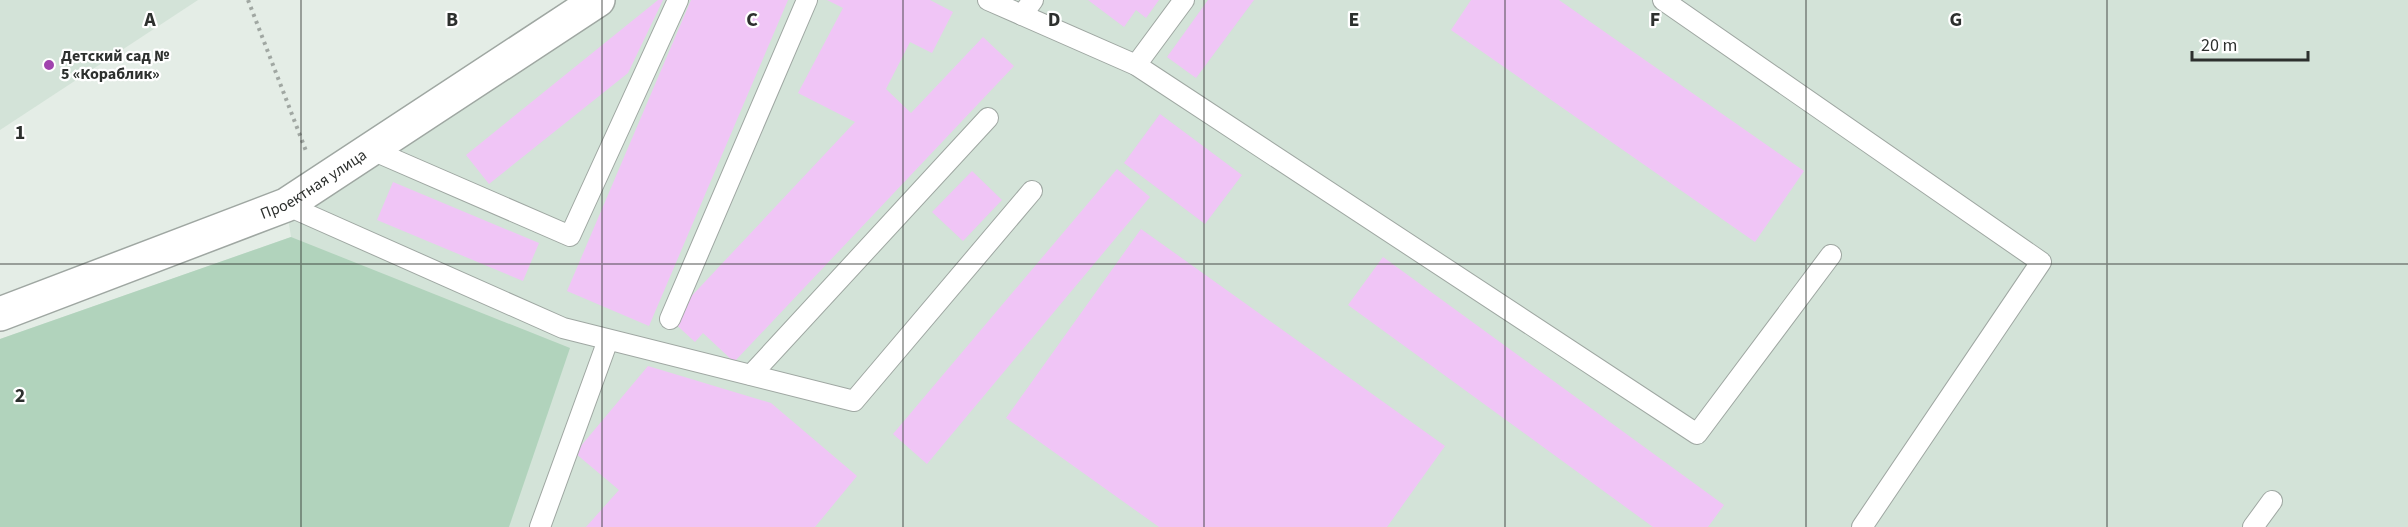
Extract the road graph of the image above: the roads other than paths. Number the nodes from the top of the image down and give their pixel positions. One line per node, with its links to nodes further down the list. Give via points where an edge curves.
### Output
1 (598, 0): 10 (street, Проектная улица)
2 (678, 0): 10 (lane, via 570,236)
3 (807, 0): 15 (lane)
4 (988, 0): 7 (lane)
5 (1184, 0): 8 (lane)
6 (1663, 0): 20 (lane, via 2041,262)
7 (1027, 7): 8 (lane)
8 (1136, 65): 13 (lane, via 1697,434)
9 (988, 118): 17 (lane)
10 (372, 150): 12 (street, Проектная улица)
11 (1032, 190): 17 (lane, via 854,401)
12 (286, 205): 14 (street, Проектная улица); 16 (lane, via 563,328)
13 (1831, 255)
14 (2, 310)
15 (670, 319)
16 (608, 340): 17 (lane); 19 (lane)
17 (751, 375)
18 (2272, 501): 21 (lane)
19 (540, 527)
20 (1862, 527)
21 (2253, 527)

